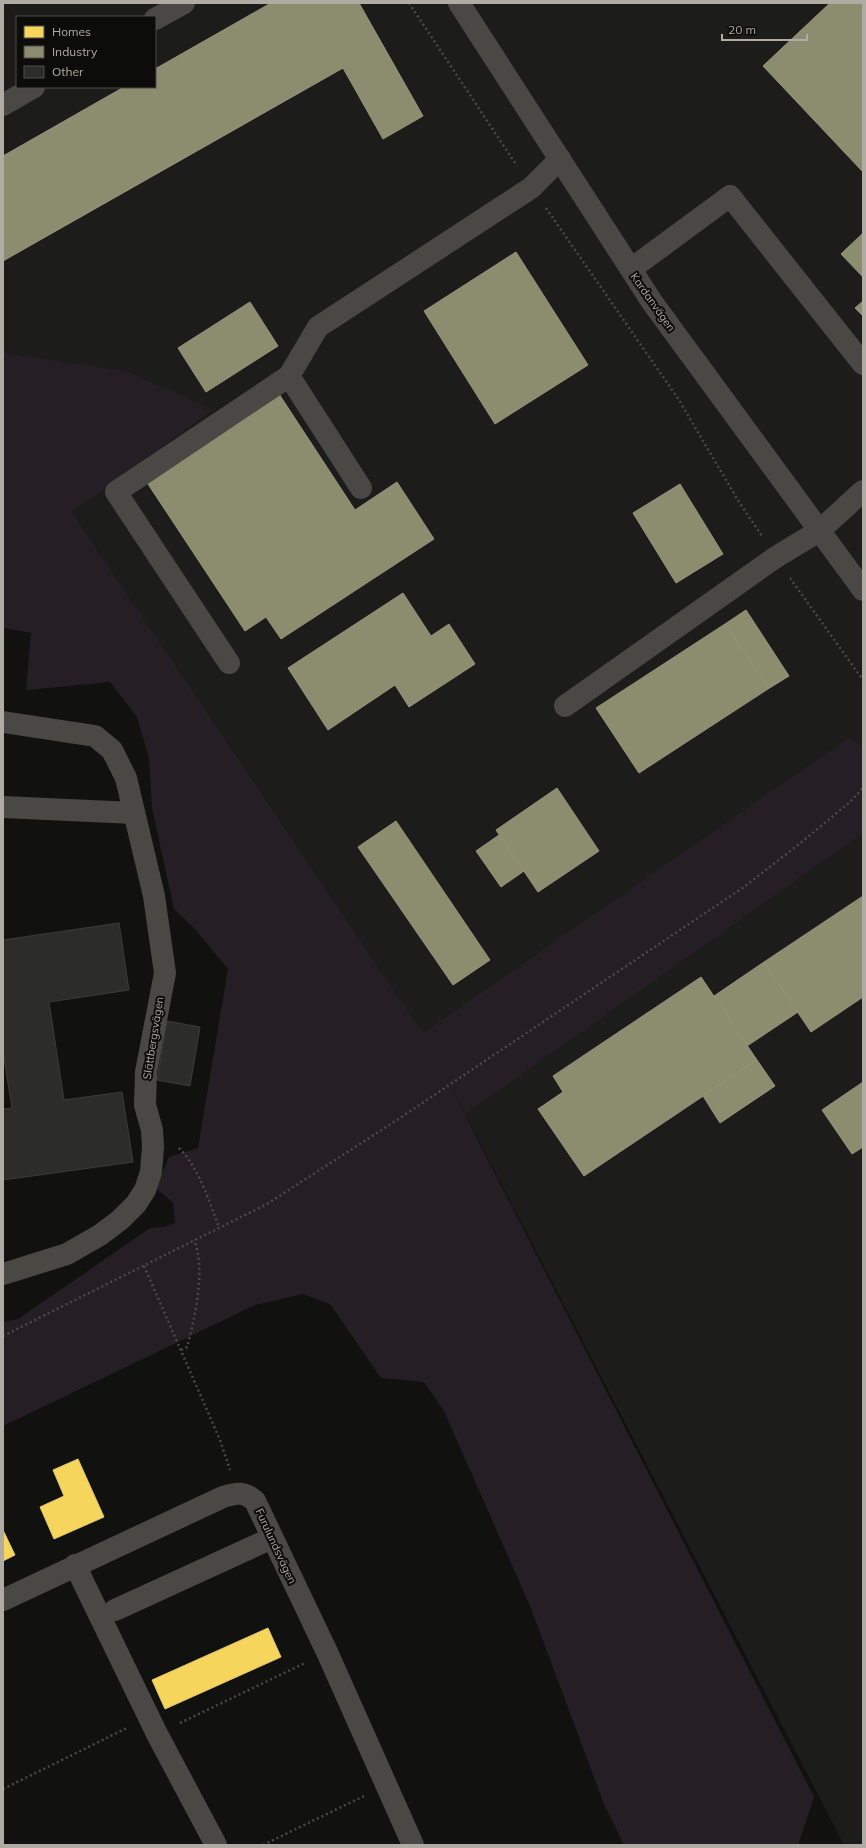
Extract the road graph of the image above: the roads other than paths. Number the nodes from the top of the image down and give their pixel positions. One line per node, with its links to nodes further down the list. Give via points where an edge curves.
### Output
1 (184, 3): 3 (street)
2 (459, 3): 6 (street, Kardanvägen)
3 (156, 18)
4 (32, 88): 5 (street)
5 (3, 105)
6 (560, 159): 7 (street, Kardanvägen); 9 (street, via 531,188 318,327)
7 (631, 269): 8 (street, via 730,196); 12 (street, Kardanvägen, via 652,302)
8 (863, 364)
9 (289, 376): 10 (street); 14 (street, via 116,492)
10 (362, 488)
11 (863, 491): 12 (street)
12 (819, 531): 13 (street, Kardanvägen); 15 (street, via 776,557)
13 (863, 590)
14 (229, 662)
15 (565, 706)
16 (3, 722): 18 (street, Slättbergsvägen, via 95,736 112,750 126,778)
17 (3, 807): 18 (street)
18 (134, 813): 19 (street, Slättbergsvägen, via 154,896 165,973 146,1072 145,1105 152,1130 153,1147 151,1172 145,1190 136,1204 100,1235 67,1254)
19 (3, 1274)
20 (272, 1538): 21 (street, Furulundsvägen, via 255,1501 248,1495 238,1492); 23 (street); 25 (street, Furulundsvägen, via 327,1652)
21 (75, 1565): 22 (street); 24 (street, via 153,1726)
22 (3, 1600)
23 (115, 1610)
24 (216, 1845)
25 (413, 1845)

